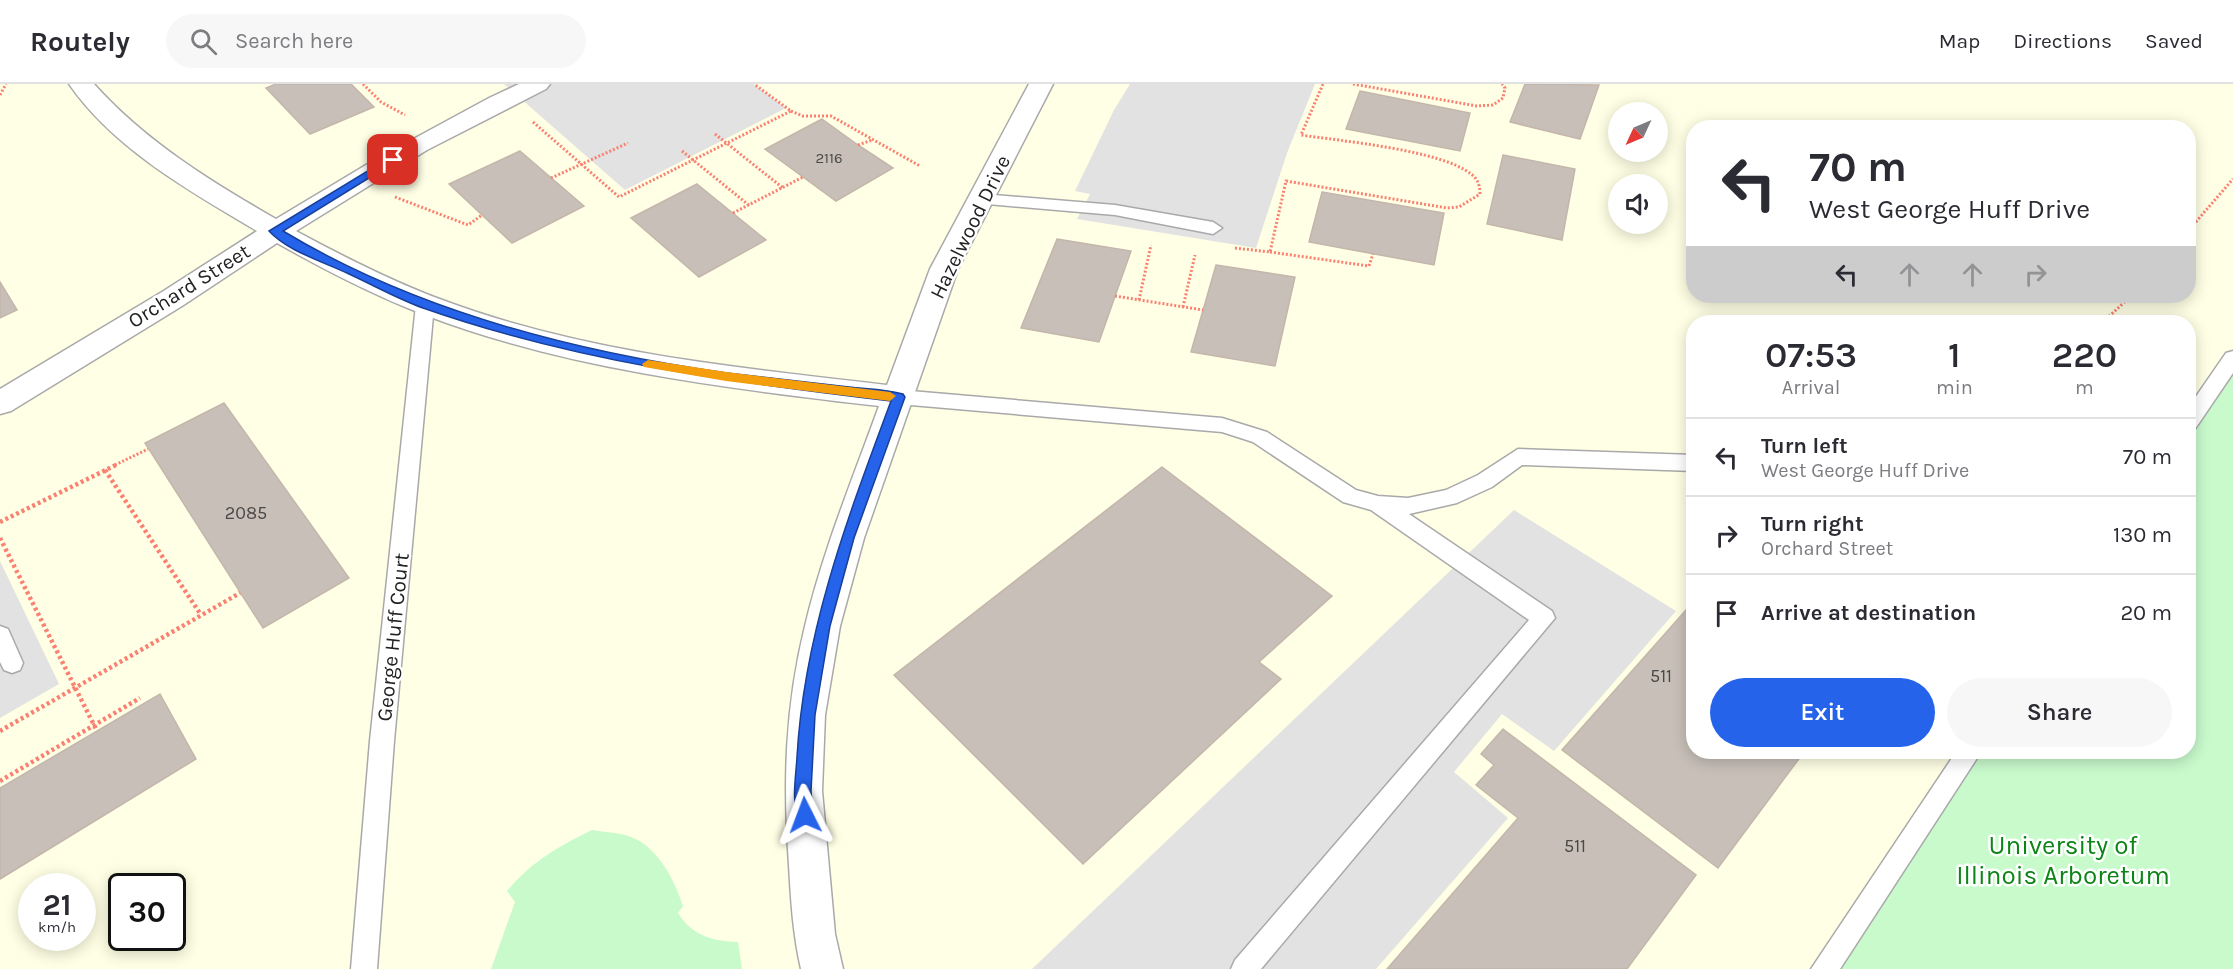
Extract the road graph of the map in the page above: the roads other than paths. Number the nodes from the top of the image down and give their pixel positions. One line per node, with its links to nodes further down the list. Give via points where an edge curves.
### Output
1 (81, 84): 6 (street, via 137,141)
2 (538, 84): 6 (street, Orchard Street, via 440,134)
3 (1041, 84): 4 (street, Hazelwood Drive)
4 (982, 199): 5 (lane, via 1115,210); 9 (street, Hazelwood Drive, via 944,269)
5 (1213, 228)
6 (275, 231): 7 (street); 10 (street, Orchard Street)
7 (425, 305): 9 (street, via 529,337 633,361 726,377); 17 (lane, George Huff Court)
8 (2233, 358): 11 (lane)
9 (899, 397): 13 (lane, via 1222,425 1260,436 1350,496); 18 (street, Hazelwood Drive, via 844,549 822,626 807,715 803,791 814,934)
10 (0, 403)
11 (2196, 412)
12 (1686, 463): 13 (lane, via 1518,457 1485,481 1450,497 1408,506)
13 (1378, 504): 19 (lane, via 1544,618)
14 (0, 636): 15 (lane)
15 (12, 663)
16 (1964, 759): 20 (lane)
17 (364, 969)
18 (822, 969)
19 (1244, 969)
20 (1824, 969)

